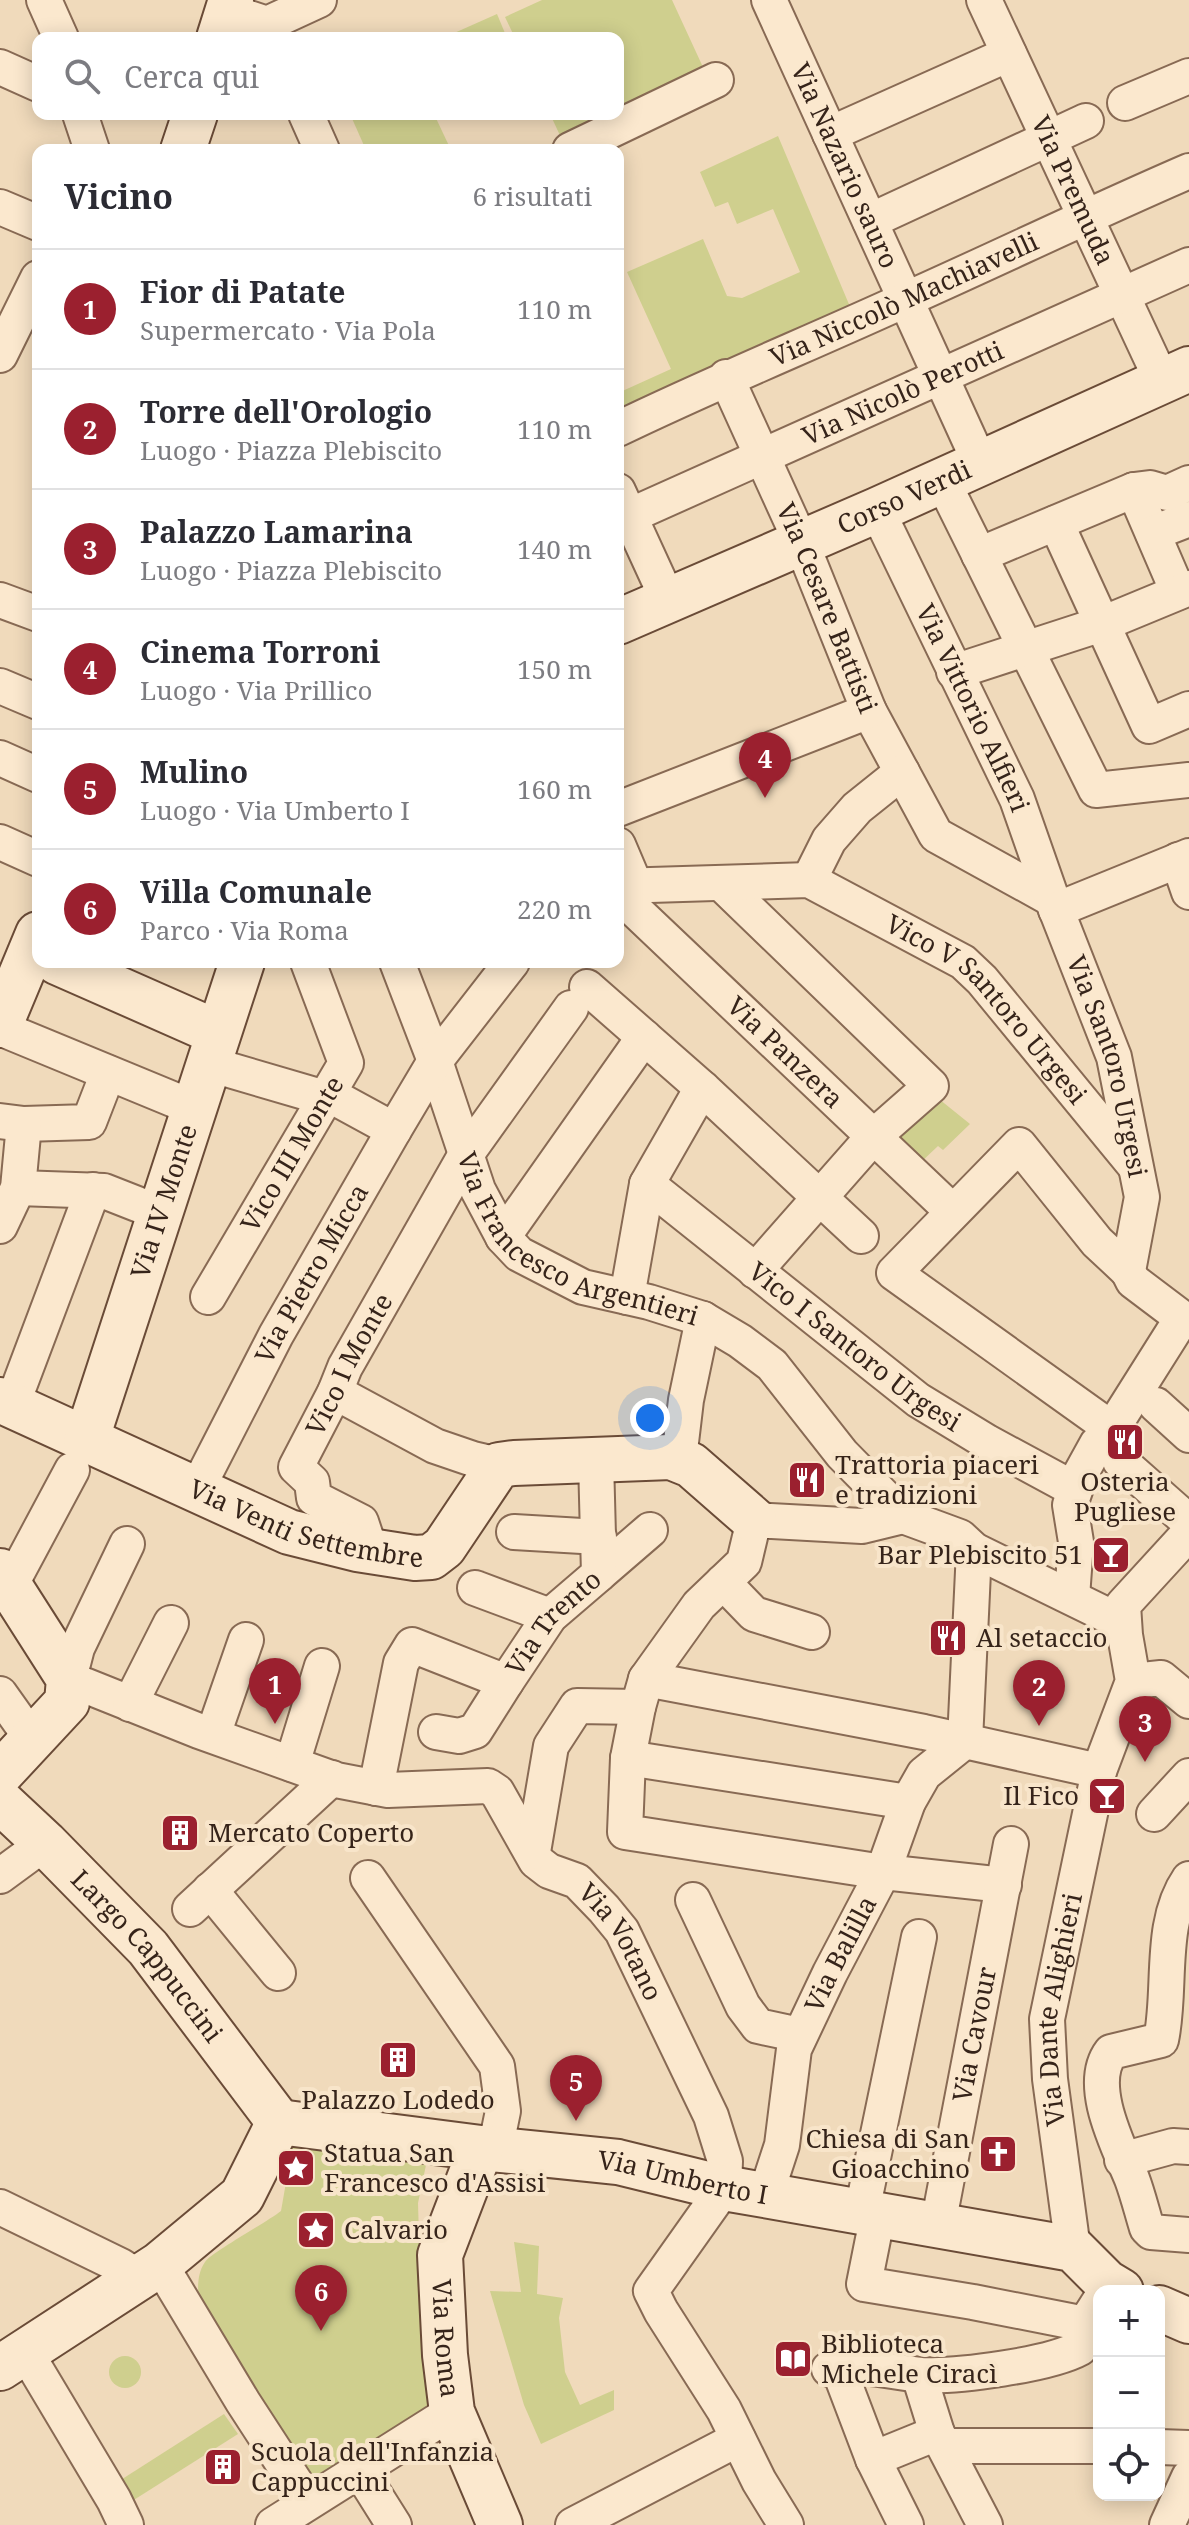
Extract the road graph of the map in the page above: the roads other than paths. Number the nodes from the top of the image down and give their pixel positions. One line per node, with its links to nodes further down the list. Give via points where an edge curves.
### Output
1 (44, 0): 6 (street)
2 (319, 0): 5 (street)
3 (769, 0): 17 (street, Via Nazario sauro)
4 (984, 0): 7 (street, Via Premuda)
5 (244, 22)
6 (58, 32)
7 (1009, 54): 17 (street); 18 (street, Via Premuda)
8 (0, 67): 11 (street)
9 (1189, 76): 12 (street)
10 (716, 80): 22 (street)
11 (32, 81)
12 (1125, 103)
13 (82, 120): 19 (street)
14 (193, 120): 20 (street)
15 (309, 120): 21 (street)
16 (1086, 121): 18 (street)
17 (830, 134): 27 (street, Via Nazario sauro)
18 (1049, 138): 25 (street, Via Premuda); 27 (street)
19 (90, 144)
20 (185, 144)
21 (319, 144)
22 (583, 144)
23 (1189, 171): 25 (street, Via Niccolò Machiavelli)
24 (0, 207): 26 (street)
25 (1085, 215): 30 (street, Via Premuda); 31 (street, Via Niccolò Machiavelli)
26 (32, 220)
27 (870, 221): 31 (street, Via Nazario sauro)
28 (1189, 265): 30 (street, Via Nicolò Perotti)
29 (32, 290): 32 (street)
30 (1122, 295): 33 (street, Via Nicolò Perotti); 34 (street, Via Premuda)
31 (906, 300): 33 (street, Via Nazario sauro); 35 (street, Via Niccolò Machiavelli)
32 (0, 355)
33 (942, 375): 37 (street, Via Nicolò Perotti); 38 (street, Via Nazario sauro)
34 (1176, 375): 38 (street, Corso Verdi)
35 (726, 377): 36 (street, Via Niccolò Machiavelli); 37 (street, Via Cesare Battisti)
36 (624, 426)
37 (761, 455): 41 (street, Via Nicolò Perotti); 47 (street, Via Cesare Battisti)
38 (961, 472): 42 (street, Corso Verdi); 48 (street, Via Nazario sauro)
39 (1189, 483): 40 (street, via 1167,493)
40 (1134, 490): 45 (street); 46 (street)
41 (624, 508)
42 (877, 510): 47 (street, Corso Verdi); 56 (street, Via Vittorio Alfieri)
43 (624, 513): 51 (street)
44 (1189, 519): 46 (street)
45 (1056, 523): 48 (street); 54 (street)
46 (1153, 533): 49 (street)
47 (801, 542): 51 (street, Corso Verdi); 60 (street, Via Cesare Battisti)
48 (979, 555): 55 (street, Via Nazario sauro)
49 (1184, 590): 54 (street)
50 (0, 600): 52 (street)
51 (668, 600): 53 (street, Corso Verdi)
52 (32, 612)
53 (624, 619)
54 (1102, 624): 55 (street); 59 (street, via 1149,726)
55 (1025, 648): 56 (street); 64 (street, Via Nazario sauro, via 1096,790)
56 (954, 672): 73 (street, Via Vittorio Alfieri, via 1017,799)
57 (0, 686): 58 (street)
58 (32, 699)
59 (1189, 709)
60 (869, 711): 63 (street, Via Cesare Battisti); 65 (street)
61 (0, 758): 62 (street)
62 (32, 772)
63 (902, 772): 69 (street, via 857,808 829,840); 73 (street, Via Cesare Battisti, via 936,835)
64 (1189, 780)
65 (624, 807)
66 (0, 842): 67 (street)
67 (32, 856)
68 (1184, 858): 72 (street); 73 (street)
69 (809, 880): 70 (street); 92 (street, Vico V Santoro Urgesi, via 963,962)
70 (721, 883): 71 (street); 90 (street, via 931,1086)
71 (624, 888): 90 (street, Via Panzera)
72 (1189, 892)
73 (1054, 904): 92 (street, Via Santoro Urgesi, via 1114,1057)
74 (32, 950): 80 (street)
75 (69, 968): 82 (street)
76 (246, 968): 82 (street, Via IV Monte)
77 (310, 968): 86 (street, Vico III Monte, via 346,1063)
78 (404, 968): 83 (street, Via Francesco Argentieri)
79 (507, 968): 83 (street, Via Pietro Micca)
80 (0, 1024): 84 (street)
81 (644, 1037): 85 (street); 91 (street, Vico I Monte, via 579,997); 101 (street)
82 (214, 1048): 86 (street); 87 (street, Via IV Monte)
83 (435, 1061): 89 (street, Via Pietro Micca); 91 (street, Via Francesco Argentieri)
84 (108, 1073): 87 (street); 88 (street, via 89,1122)
85 (702, 1088): 93 (street); 96 (street)
86 (325, 1098): 89 (street, via 339,1100); 104 (street, Vico III Monte)
87 (194, 1108): 98 (street, Via IV Monte)
88 (12, 1122): 94 (street)
89 (394, 1130): 117 (street, Via Pietro Micca, via 276,1335)
90 (873, 1137): 96 (street); 97 (street, Via Panzera)
91 (465, 1156): 101 (street, Via Francesco Argentieri); 108 (street, Vico I Monte)
92 (1138, 1169): 103 (street, Via Santoro Urgesi, via 1142,1197)
93 (647, 1184): 102 (street, Vico I Santoro Urgesi); 105 (street)
94 (18, 1188): 95 (street); 99 (street)
95 (93, 1190): 98 (street); 109 (street)
96 (820, 1197): 100 (street); 102 (street)
97 (952, 1211): 103 (street, via 1019,1145 1097,1242); 112 (street, via 894,1273)
98 (160, 1213): 113 (street, Via IV Monte)
99 (0, 1226)
100 (861, 1236)
101 (503, 1237): 105 (street, Via Francesco Argentieri, via 519,1254 583,1287)
102 (755, 1271): 118 (street, Vico I Santoro Urgesi, via 918,1400)
103 (1128, 1271): 107 (street)
104 (208, 1297)
105 (627, 1297): 106 (street, Via Francesco Argentieri)
106 (703, 1319): 114 (street); 119 (street, Via Francesco Argentieri, via 772,1365 842,1454)
107 (1187, 1328): 112 (street)
108 (335, 1392): 116 (street, via 435,1446); 128 (street, Vico I Monte, via 296,1467 312,1482 314,1498 361,1522)
109 (6, 1403): 113 (street, Via Venti Settembre)
110 (1156, 1405): 111 (street)
111 (1189, 1435)
112 (1116, 1445): 118 (street, via 1097,1444); 121 (street)
113 (79, 1455): 117 (street, Via Venti Settembre); 130 (street)
114 (679, 1459): 115 (street); 120 (street)
115 (596, 1460): 116 (street); 125 (street, Via Trento)
116 (499, 1465): 128 (street, Via Venti Settembre, via 444,1547 431,1557)
117 (197, 1489): 128 (street, Via Venti Settembre, via 289,1532)
118 (1074, 1489): 133 (street)
119 (903, 1516): 120 (street, via 862,1526); 127 (street, via 960,1537)
120 (754, 1520): 131 (street, via 744,1562)
121 (1189, 1522)
122 (650, 1530): 129 (street)
123 (514, 1532): 125 (street)
124 (1189, 1533): 136 (street, via 1123,1605)
125 (599, 1537): 129 (street, Via Trento)
126 (127, 1544): 140 (street, via 77,1648)
127 (974, 1550): 133 (street); 150 (street)
128 (371, 1552)
129 (599, 1574): 134 (street, Via Trento)
130 (5, 1578): 140 (street)
131 (723, 1582): 137 (street, via 754,1614); 143 (street, via 699,1605)
132 (475, 1588): 134 (street)
133 (1072, 1597): 136 (street)
134 (550, 1616): 142 (street, Via Trento)
135 (171, 1623): 146 (street)
136 (1123, 1623): 141 (street)
137 (812, 1632)
138 (246, 1640): 148 (street)
139 (322, 1666): 152 (street)
140 (69, 1679): 146 (street, Via Votano); 149 (street, via 67,1702)
141 (1133, 1681): 145 (street, via 1161,1678); 153 (street, Via Dante Alighieri)
142 (506, 1682): 147 (street, via 475,1731 459,1736); 157 (street, Via Trento, via 412,1645 401,1663)
143 (642, 1693): 150 (street); 151 (street); 163 (street, via 577,1706 551,1746)
144 (0, 1694): 149 (street)
145 (1189, 1701)
146 (130, 1704): 148 (street, Via Votano)
147 (436, 1732)
148 (213, 1735): 152 (street, Via Votano)
149 (32, 1739): 154 (street)
150 (965, 1741): 153 (street); 159 (street, Via Balilla, via 924,1774)
151 (628, 1758): 159 (street); 164 (street, via 625,1832)
152 (292, 1764): 156 (street, Via Votano)
153 (1099, 1771): 183 (street, Via Dante Alighieri, via 1047,2019)
154 (0, 1774)
155 (1189, 1776): 160 (street)
156 (334, 1779): 157 (street, Via Votano); 171 (street, via 200,1899)
157 (376, 1788): 163 (street, Via Votano, via 488,1786 497,1792)
158 (0, 1801): 161 (street, Largo Cappuccini)
159 (908, 1802): 164 (street, Via Balilla)
160 (1154, 1814)
161 (45, 1843): 165 (street); 173 (street, Largo Cappuccini, via 148,1948)
162 (1011, 1844): 168 (street, Via Cavour)
163 (533, 1852): 177 (street, Via Votano, via 549,1871 577,1881 622,1931 711,2116 725,2161)
164 (883, 1872): 168 (street); 172 (street, Via Balilla)
165 (0, 1876)
166 (368, 1878): 175 (street, via 497,2066 503,2111)
167 (1189, 1879): 176 (street, via 1174,1914 1161,2040 1128,2046 1108,2057 1103,2081 1106,2114)
168 (1004, 1885): 181 (street, Via Cavour)
169 (693, 1900): 172 (street, via 743,2006 758,2026)
170 (919, 1937): 180 (street)
171 (278, 1973)
172 (800, 2035): 178 (street, Via Balilla, via 782,2145)
173 (279, 2122): 175 (street, Via Umberto I); 184 (street, via 242,2196)
174 (1189, 2147): 176 (street, via 1173,2146)
175 (488, 2149): 177 (street, Via Umberto I, via 618,2162); 192 (street, Via Roma, via 440,2255)
176 (1122, 2160): 182 (street, via 1147,2228)
177 (724, 2188): 178 (street, Via Umberto I); 193 (street, via 651,2291)
178 (766, 2194): 180 (street, Via Umberto I)
179 (0, 2207): 184 (street, via 121,2266)
180 (870, 2212): 181 (street, Via Umberto I); 186 (street, via 864,2284 973,2302)
181 (938, 2225): 183 (street, Via Umberto I)
182 (1189, 2235)
183 (1073, 2249): 185 (street)
184 (150, 2271): 190 (street); 202 (street, via 250,2413)
185 (1095, 2285)
186 (1093, 2298)
187 (1165, 2311): 189 (street)
188 (1093, 2320): 191 (street, via 1080,2348 1048,2360 954,2375)
189 (1189, 2321)
190 (8, 2362): 201 (street)
191 (919, 2375): 194 (street); 198 (street, via 834,2368)
192 (452, 2412): 199 (street); 205 (street, Via Roma)
193 (738, 2439): 206 (street); 207 (street)
194 (942, 2439): 195 (street); 198 (street); 209 (street)
195 (1093, 2446)
196 (1165, 2447): 197 (street)
197 (1189, 2448)
198 (873, 2459): 208 (street)
199 (360, 2471): 202 (street); 204 (street)
200 (1189, 2477): 203 (street)
201 (117, 2513)
202 (297, 2515)
203 (1171, 2523)
204 (394, 2525)
205 (500, 2525)
206 (573, 2525)
207 (786, 2525)
208 (906, 2525)
209 (985, 2525)

